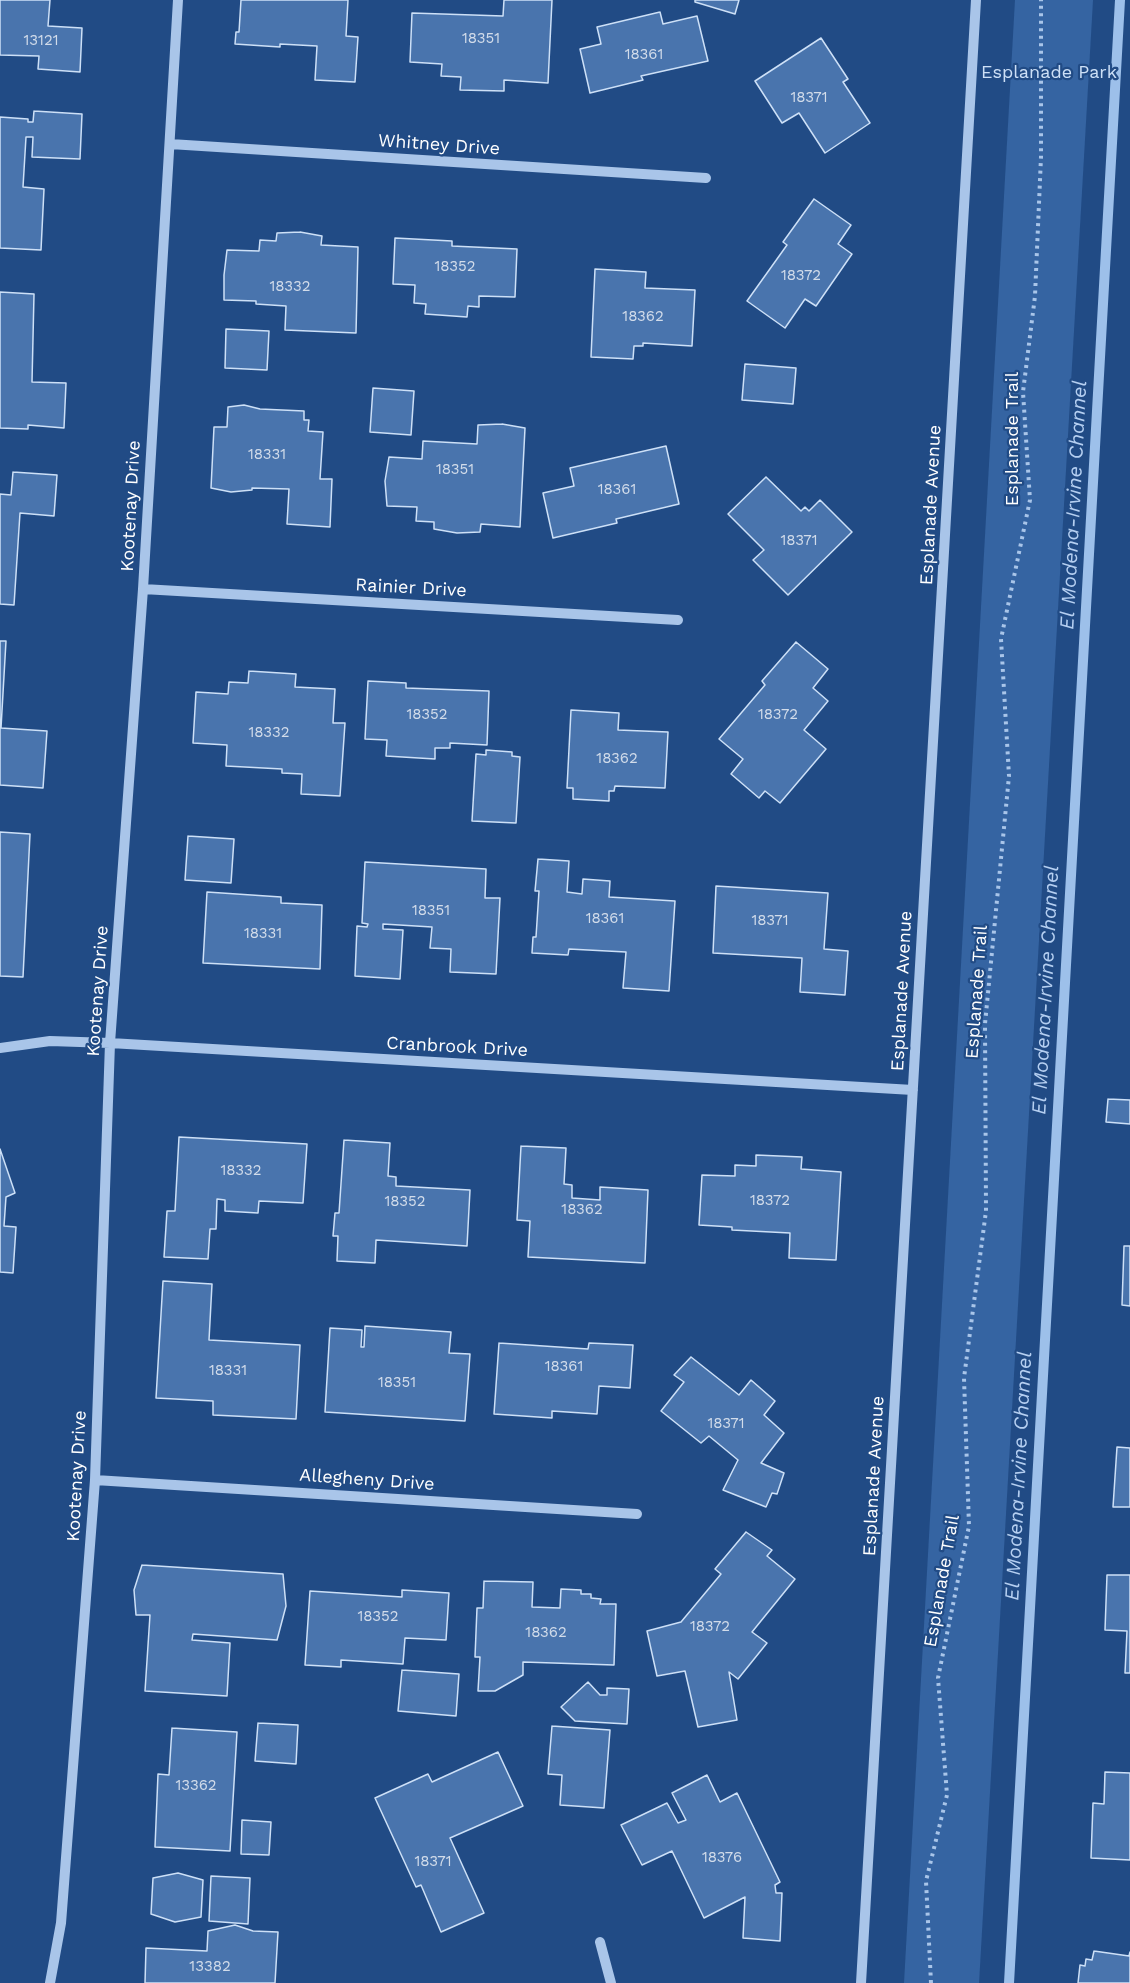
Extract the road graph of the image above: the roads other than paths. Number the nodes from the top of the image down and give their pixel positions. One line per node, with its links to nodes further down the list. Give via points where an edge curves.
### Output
1 (178, 0): 3 (street, Kootenay Drive)
2 (976, 0): 9 (street, Esplanade Avenue)
3 (170, 144): 4 (street, Whitney Drive); 5 (street, Kootenay Drive)
4 (706, 178)
5 (143, 589): 6 (street, Rainier Drive); 7 (street, Kootenay Drive)
6 (678, 620)
7 (110, 1042): 8 (street, Cranbrook Drive, via 50,1041); 9 (street, Cranbrook Drive); 10 (street, Kootenay Drive)
8 (0, 1048)
9 (913, 1090): 15 (street, Esplanade Avenue)
10 (95, 1480): 11 (street, Allegheny Drive); 13 (street, Kootenay Drive, via 61,1923)
11 (637, 1514)
12 (600, 1942): 14 (street)
13 (50, 1983)
14 (611, 1983)
15 (861, 1983)

